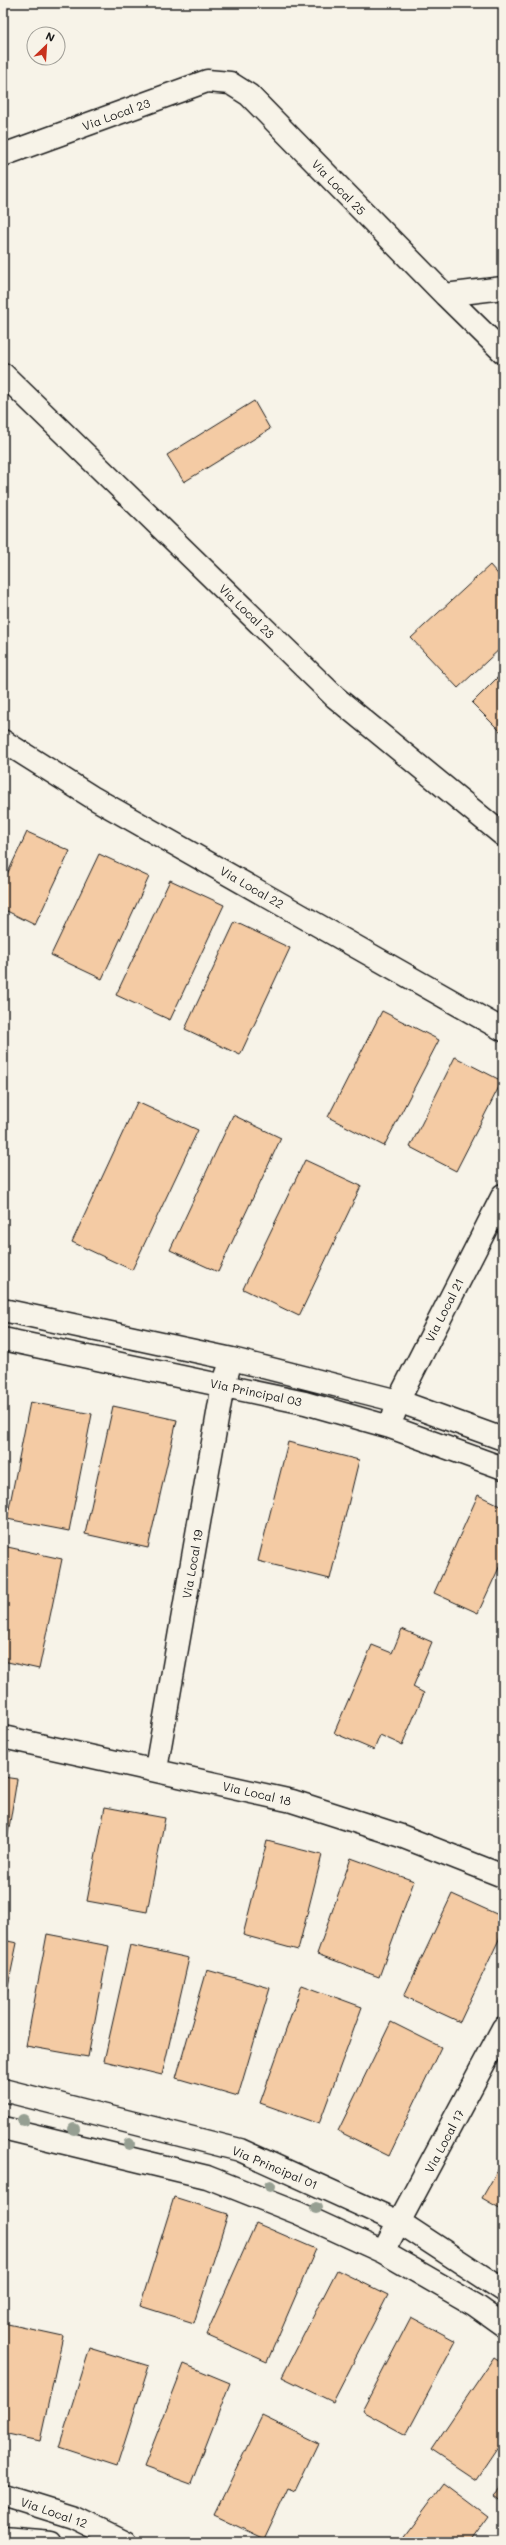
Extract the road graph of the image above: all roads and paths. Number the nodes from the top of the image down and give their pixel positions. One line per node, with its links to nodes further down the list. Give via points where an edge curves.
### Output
1 (230, 83): 2 (street, Via Local 23, via 207,80); 4 (street, Via Local 25, via 249,95)
2 (3, 156)
3 (503, 288): 4 (street)
4 (445, 295): 5 (street, Via Local 25)
5 (503, 352)
6 (3, 374): 8 (street, Via Local 23, via 335,696)
7 (3, 741): 9 (street, Via Local 22, via 92,797)
8 (503, 835)
9 (503, 1030)
10 (503, 1195): 15 (street, Via Local 21)
11 (3, 1310): 13 (street, Via Principal 03)
12 (3, 1339): 14 (street, Via Principal 03)
13 (232, 1360): 14 (street, Via Local 19); 15 (street, Via Principal 03)
14 (224, 1385): 16 (street, Via Principal 03, via 305,1403); 20 (street, Via Local 19)
15 (398, 1401): 16 (street, Via Local 21); 17 (street, Via Principal 03)
16 (390, 1427): 18 (street, Via Principal 03)
17 (503, 1438)
18 (503, 1468)
19 (3, 1737): 20 (street, Via Local 18)
20 (156, 1769): 21 (street, Via Local 18, via 292,1801 401,1836)
21 (503, 1876)
22 (503, 2028): 25 (street, Via Local 17)
23 (3, 2090): 25 (street, Via Principal 01, via 240,2150)
24 (3, 2128): 26 (street, via 207,2177 298,2213)
25 (401, 2223): 26 (street, Via Local 17); 27 (street, Via Principal 01)
26 (383, 2252): 28 (street)
27 (503, 2290)
28 (503, 2325)
29 (3, 2495): 32 (street, Via Local 12, via 74,2517)
30 (3, 2538): 31 (street)
31 (51, 2542)
32 (125, 2542)

